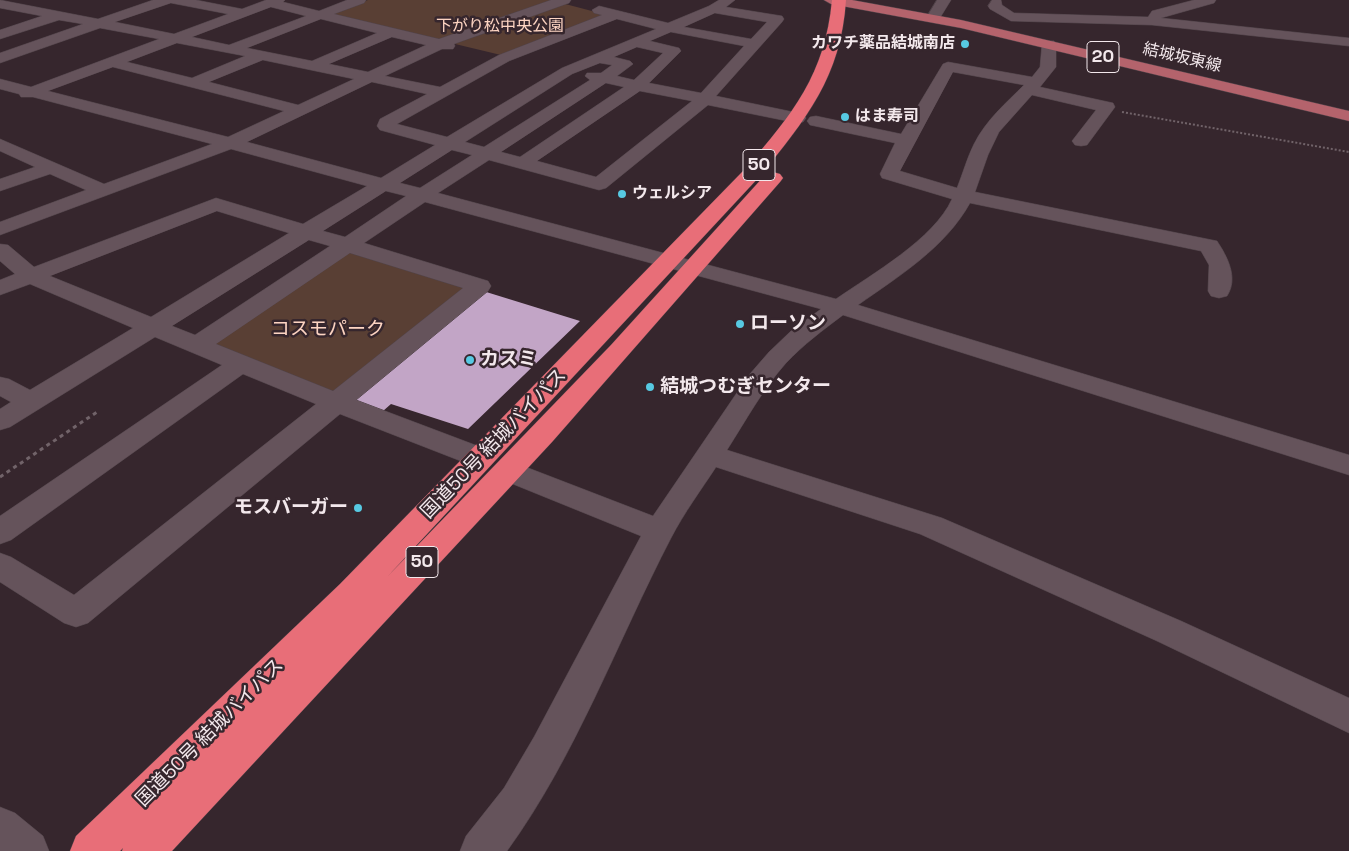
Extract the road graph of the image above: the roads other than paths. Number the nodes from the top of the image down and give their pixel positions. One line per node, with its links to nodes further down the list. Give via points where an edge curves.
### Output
1 (166, 0): 23 (street)
2 (175, 0): 15 (street)
3 (359, 0): 16 (street)
4 (561, 0): 17 (street); 31 (street)
5 (728, 0): 14 (street)
6 (836, 0): 11 (main road, 結城坂東線 / 20); 57 (highway, 国道50号 結城バイパス / 50, via 837,28 830,56)
7 (944, 0): 20 (street)
8 (1210, 0): 22 (street, via 1157,14)
9 (981, 1): 12 (street)
10 (274, 2): 15 (street); 16 (street)
11 (856, 2): 20 (main road, 結城坂東線 / 20); 21 (highway)
12 (997, 2): 19 (street, via 995,6 1011,17)
13 (0, 4): 18 (street)
14 (714, 9): 24 (street); 32 (street, via 777,19)
15 (243, 13): 27 (street)
16 (321, 14): 25 (street); 33 (street)
17 (616, 14): 24 (street); 38 (street)
18 (58, 15): 23 (street); 26 (street)
19 (1029, 17): 22 (street); 30 (street)
20 (933, 18): 30 (main road, 結城坂東線 / 20)
21 (856, 22)
22 (1152, 22): 29 (street)
23 (99, 23): 27 (street); 37 (street)
24 (670, 28): 28 (street); 32 (street)
25 (391, 32): 31 (street); 42 (street)
26 (0, 35)
27 (172, 39): 33 (street); 40 (street)
28 (635, 42): 39 (street); 48 (street, via 674,50)
29 (1349, 42)
30 (1046, 43): 49 (street, via 1048,67); 56 (main road, 結城坂東線 / 20)
31 (440, 44): 34 (street); 45 (street)
32 (754, 44): 53 (street)
33 (231, 49): 36 (street)
34 (468, 50)
35 (486, 54): 38 (street)
36 (262, 55): 42 (street); 47 (street)
37 (0, 58)
38 (504, 58): 41 (street); 52 (street)
39 (597, 58): 44 (street); 46 (street, via 625,64)
40 (110, 62): 47 (street); 51 (street)
41 (531, 63)
42 (315, 65): 45 (street)
43 (549, 67): 44 (street)
44 (567, 71): 46 (street); 63 (street)
45 (371, 77): 52 (street); 55 (street)
46 (603, 78): 48 (street); 65 (street)
47 (193, 84): 55 (street)
48 (638, 85): 53 (street); 66 (street)
49 (1032, 86): 60 (street, via 948,67); 61 (street, via 1107,107); 73 (street, via 989,133)
50 (4, 92): 51 (street)
51 (32, 92): 62 (street)
52 (441, 92): 63 (street, via 386,123 386,126)
53 (705, 98): 57 (street); 66 (street, via 599,184)
54 (826, 105): 58 (highway)
55 (300, 110): 62 (street)
56 (1349, 116)
57 (798, 118): 78 (highway, 国道50号 結城バイパス / 50)
58 (816, 121): 59 (highway); 60 (street)
59 (805, 137)
60 (906, 140): 73 (street, via 889,174)
61 (1081, 141)
62 (230, 143): 70 (street); 71 (street)
63 (451, 144): 65 (street); 70 (street)
64 (4, 150): 67 (street)
65 (488, 154): 66 (street); 72 (street)
66 (523, 164)
67 (52, 167): 69 (street); 71 (street)
68 (781, 168): 78 (highway, 国道50号 結城バイパス / 50)
69 (0, 185)
70 (384, 185): 72 (street); 75 (street)
71 (104, 191): 74 (street)
72 (422, 195): 76 (street); 78 (street)
73 (964, 196): 81 (street, via 1209,246 1220,265); 82 (street, via 947,223 911,257)
74 (0, 229)
75 (307, 232): 76 (street); 79 (street, via 216,204); 83 (street)
76 (348, 245): 84 (street); 88 (street, via 480,286)
77 (0, 250): 79 (street)
78 (683, 264): 82 (street); 91 (highway, 国道50号 結城バイパス / 50)
79 (30, 276): 80 (street); 83 (street)
80 (0, 288)
81 (1219, 292)
82 (840, 307): 90 (street, via 791,343 773,361); 92 (street)
83 (154, 327): 84 (street); 87 (street)
84 (197, 344): 85 (street)
85 (242, 363): 88 (street); 94 (street)
86 (0, 385): 87 (street)
87 (32, 402): 89 (street)
88 (337, 403): 91 (street); 95 (street, via 76,613)
89 (0, 421)
90 (709, 454): 93 (street); 96 (street, via 930,526 1169,630)
91 (495, 464): 93 (street); 99 (highway, 国道50号 結城バイパス / 50, via 352,593); 100 (highway, 国道50号 結城バイパス / 50, via 340,648)
92 (1349, 466)
93 (659, 530): 101 (street, via 548,750 518,802)
94 (0, 532)
95 (0, 566)
96 (1349, 716)
97 (0, 828): 98 (street)
98 (28, 851)
99 (91, 851)
100 (143, 851)
101 (481, 851)

